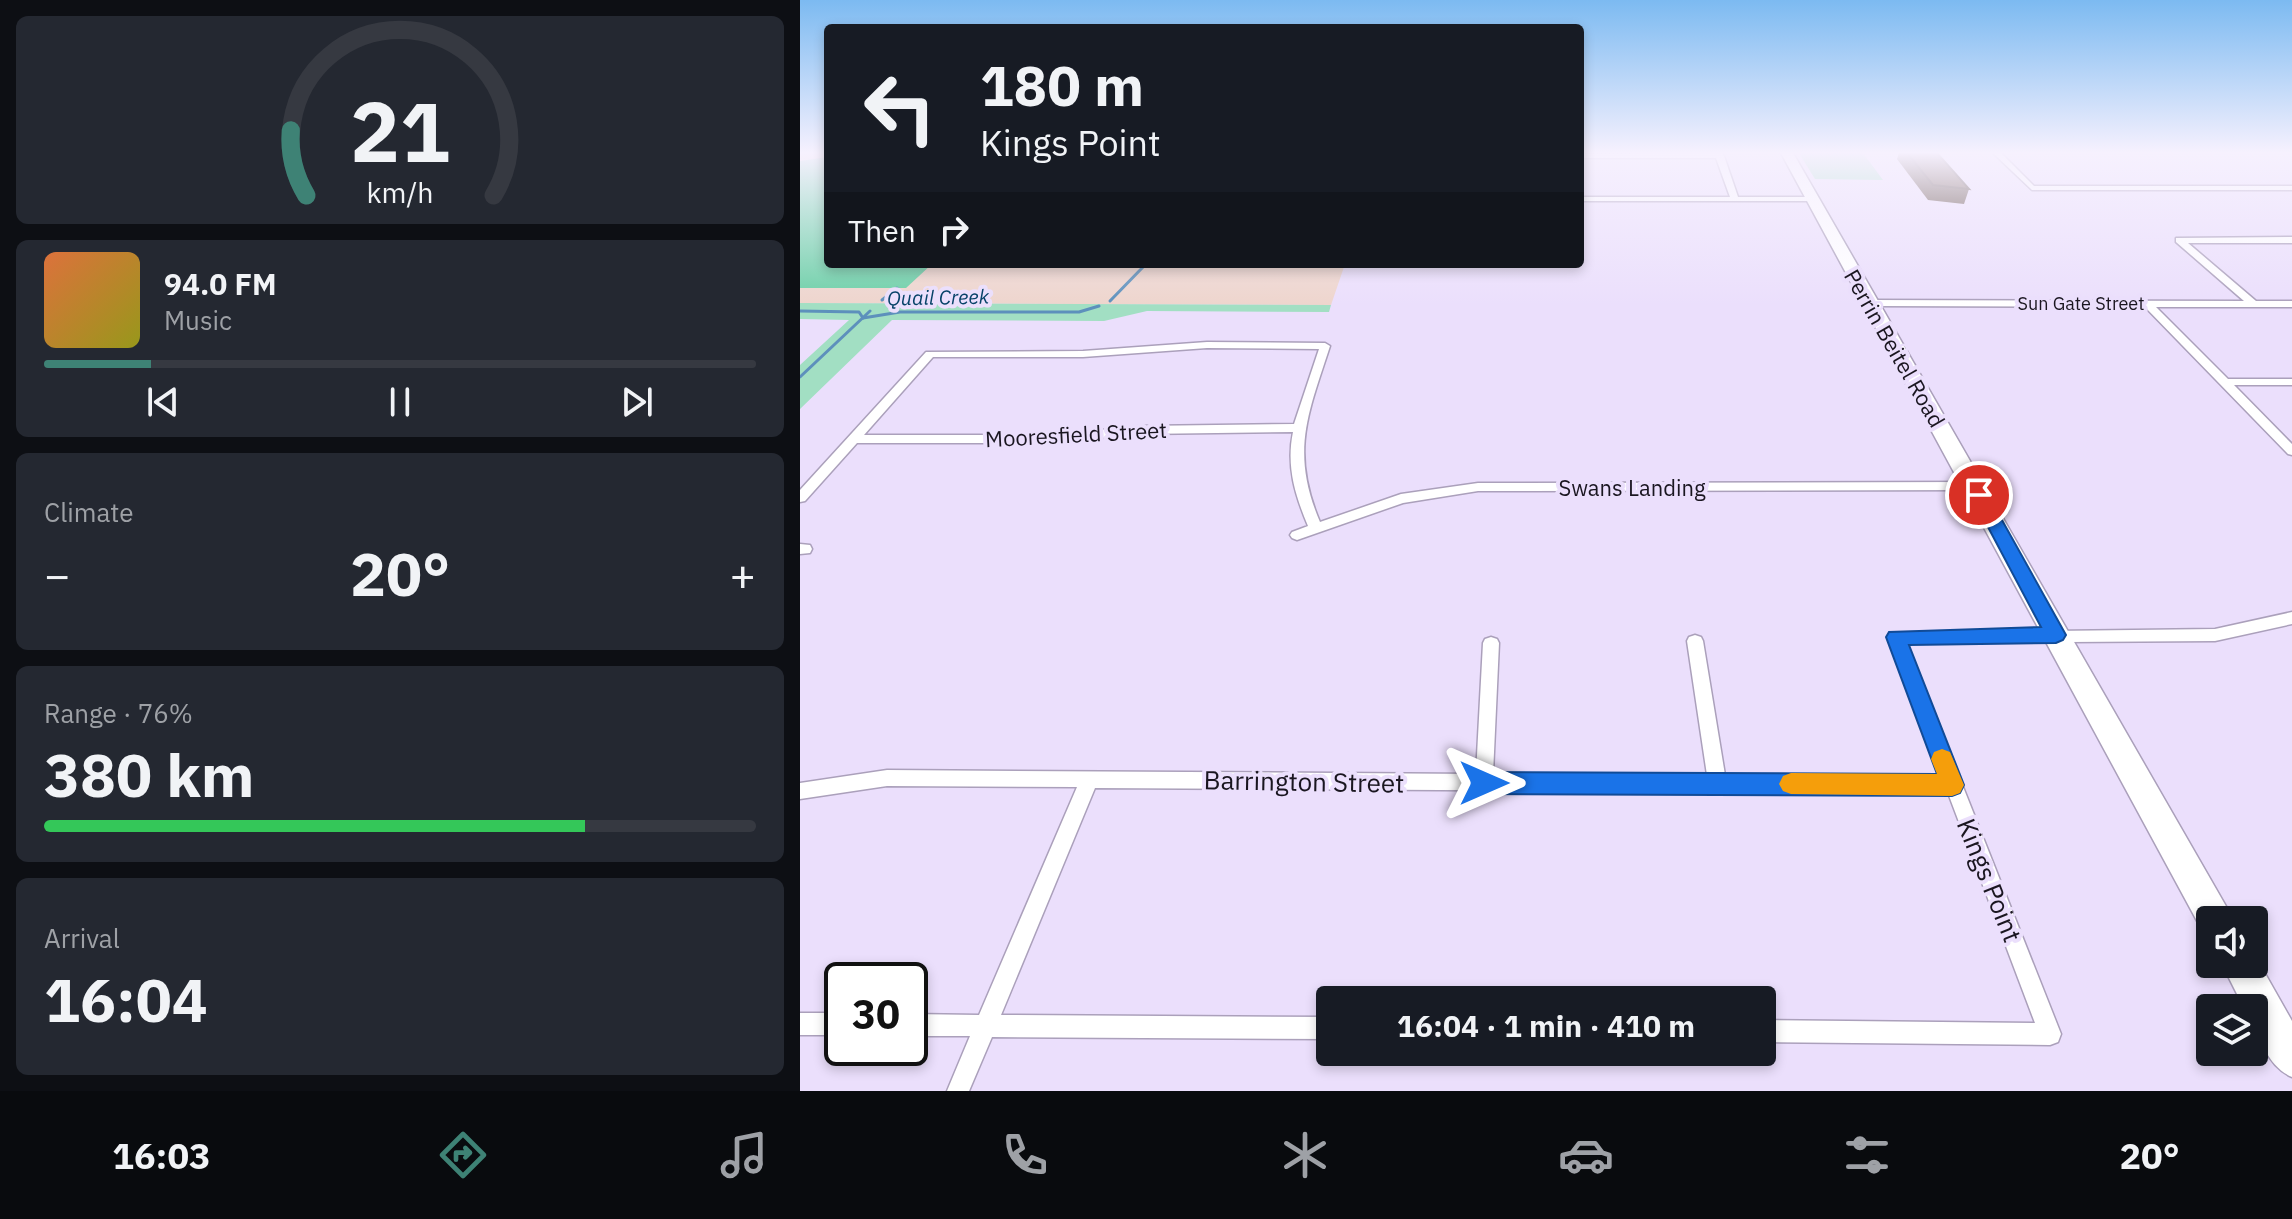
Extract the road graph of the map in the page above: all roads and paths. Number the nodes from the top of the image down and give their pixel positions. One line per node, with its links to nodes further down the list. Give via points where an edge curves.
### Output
1 (1815, 204): 3 (main road, Perrin Beitel Road)
2 (2292, 240): 5 (street, via 2179,240)
3 (1870, 303): 4 (street, Sun Gate Street); 12 (main road, Perrin Beitel Road)
4 (2147, 303): 5 (street, Sun Gate Street); 7 (street)
5 (2254, 304): 6 (street, Sun Gate Street)
6 (2292, 304)
7 (2224, 382): 8 (street); 11 (street)
8 (2292, 382)
9 (1299, 428): 10 (street, Mooresfield Street, via 1142,430 1048,439); 10 (street, via 1325,346 930,354); 14 (street, via 1294,467)
10 (854, 439): 13 (street)
11 (2292, 451)
12 (1974, 486): 14 (street, Swans Landing, via 1478,487 1401,499); 17 (main road, Perrin Beitel Road)
13 (800, 498)
14 (1316, 528): 15 (street, Swans Landing)
15 (1297, 535)
16 (2292, 618): 17 (street, via 2215,635)
17 (2056, 635): 23 (street, Kings Point, via 1896,637); 25 (main road, Perrin Beitel Road)
18 (1695, 641): 22 (street)
19 (1491, 643): 21 (street)
20 (1090, 778): 21 (street, Barrington Street); 24 (street, Barrington Street, via 887,778); 30 (street)
21 (1484, 783): 22 (street, Barrington Street)
22 (1717, 783): 23 (street, Barrington Street)
23 (1952, 785): 32 (street, Kings Point, via 2050,1034)
24 (800, 791)
25 (2207, 906)
26 (2248, 978): 33 (main road)
27 (800, 1024): 28 (street)
28 (824, 1024)
29 (928, 1025): 30 (street)
30 (986, 1025): 31 (street); 34 (street)
31 (1316, 1028)
32 (1776, 1031)
33 (2292, 1058)
34 (958, 1091)

